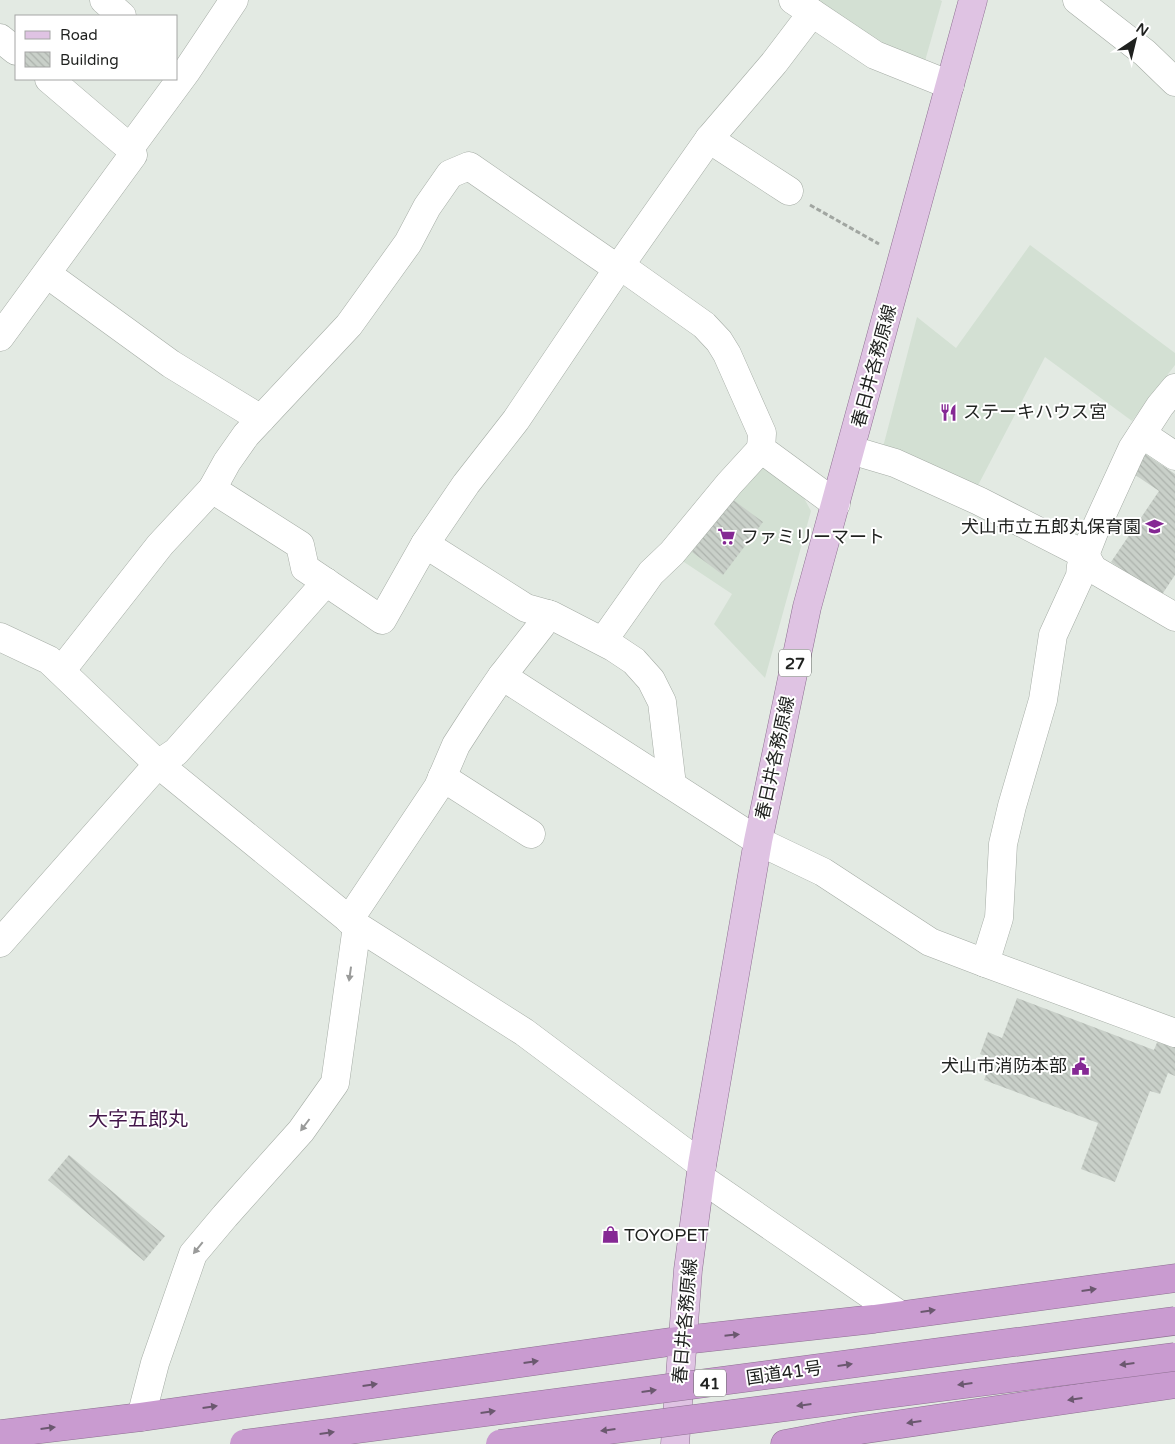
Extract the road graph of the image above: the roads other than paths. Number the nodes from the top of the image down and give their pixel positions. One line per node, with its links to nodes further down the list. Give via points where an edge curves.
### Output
1 (104, 0): 6 (street)
2 (234, 0): 9 (street)
3 (973, 0): 13 (main road, 春日井各務原線 / 27)
4 (1077, 0): 12 (street, via 1145,53)
5 (802, 6): 13 (street, via 875,55); 14 (street, via 774,63)
6 (121, 15)
7 (0, 38): 8 (street)
8 (15, 50)
9 (181, 68)
10 (50, 80): 15 (street)
11 (173, 80): 15 (street)
12 (1175, 82)
13 (950, 85): 24 (main road, 春日井各務原線 / 27)
14 (709, 139): 16 (street); 17 (street)
15 (130, 148): 18 (street, via 134,155)
16 (789, 191)
17 (618, 267): 21 (street, via 470,166 450,174 408,243 349,325); 23 (street, via 704,325 719,341 762,433); 28 (street, via 516,420)
18 (47, 274): 19 (street); 21 (street, via 171,364)
19 (0, 337)
20 (1175, 388): 22 (street)
21 (261, 419): 26 (street, via 226,462)
22 (1142, 434): 25 (street); 29 (street, via 1094,532)
23 (761, 449): 27 (street); 34 (street, via 651,573)
24 (851, 450): 27 (main road, 春日井各務原線 / 27); 29 (street, via 895,462)
25 (1175, 456)
26 (212, 489): 30 (street, via 300,545 305,568); 35 (street, via 160,545)
27 (836, 504): 41 (main road, 春日井各務原線 / 27, via 807,607)
28 (425, 544): 30 (street, via 382,620); 31 (street, via 526,608)
29 (1086, 557): 32 (street, via 1093,569); 44 (street, via 1053,635 1043,700 1002,844 999,918)
30 (326, 582): 37 (street, via 176,752)
31 (548, 614): 34 (street); 36 (street)
32 (1175, 617)
33 (0, 637): 35 (street, via 49,660)
34 (603, 641): 39 (street, via 634,661 651,680 662,702)
35 (61, 671): 37 (street)
36 (502, 676): 38 (street, via 456,745); 39 (street)
37 (158, 764): 42 (street); 43 (street)
38 (442, 777): 40 (street); 42 (street)
39 (672, 784): 41 (street)
40 (531, 834)
41 (758, 841): 44 (street, via 823,872 930,942); 46 (main road, 春日井各務原線 / 27)
42 (353, 923): 46 (street, via 524,1032); 53 (street, one-way to 53, via 335,1083 301,1131 193,1254 155,1363)
43 (0, 943)
44 (985, 963): 45 (street)
45 (1175, 1033)
46 (702, 1172): 48 (street); 50 (main road, 春日井各務原線 / 27, via 688,1270)
47 (1175, 1278): 48 (highway, one-way to 47)
48 (900, 1315): 50 (highway, one-way to 48)
49 (1175, 1322): 56 (highway, 国道41号 / 41, one-way to 49, bridge)
50 (684, 1340): 53 (highway, one-way to 50); 58 (main road, 春日井各務原線 / 27)
51 (1175, 1357): 57 (highway, 国道41号 / 41, one-way to 57, bridge)
52 (1175, 1384): 55 (highway, one-way to 55)
53 (141, 1416): 54 (highway, one-way to 53)
54 (0, 1434)
55 (862, 1437): 59 (highway)
56 (244, 1444)
57 (500, 1444)
58 (675, 1444)
59 (785, 1444)

